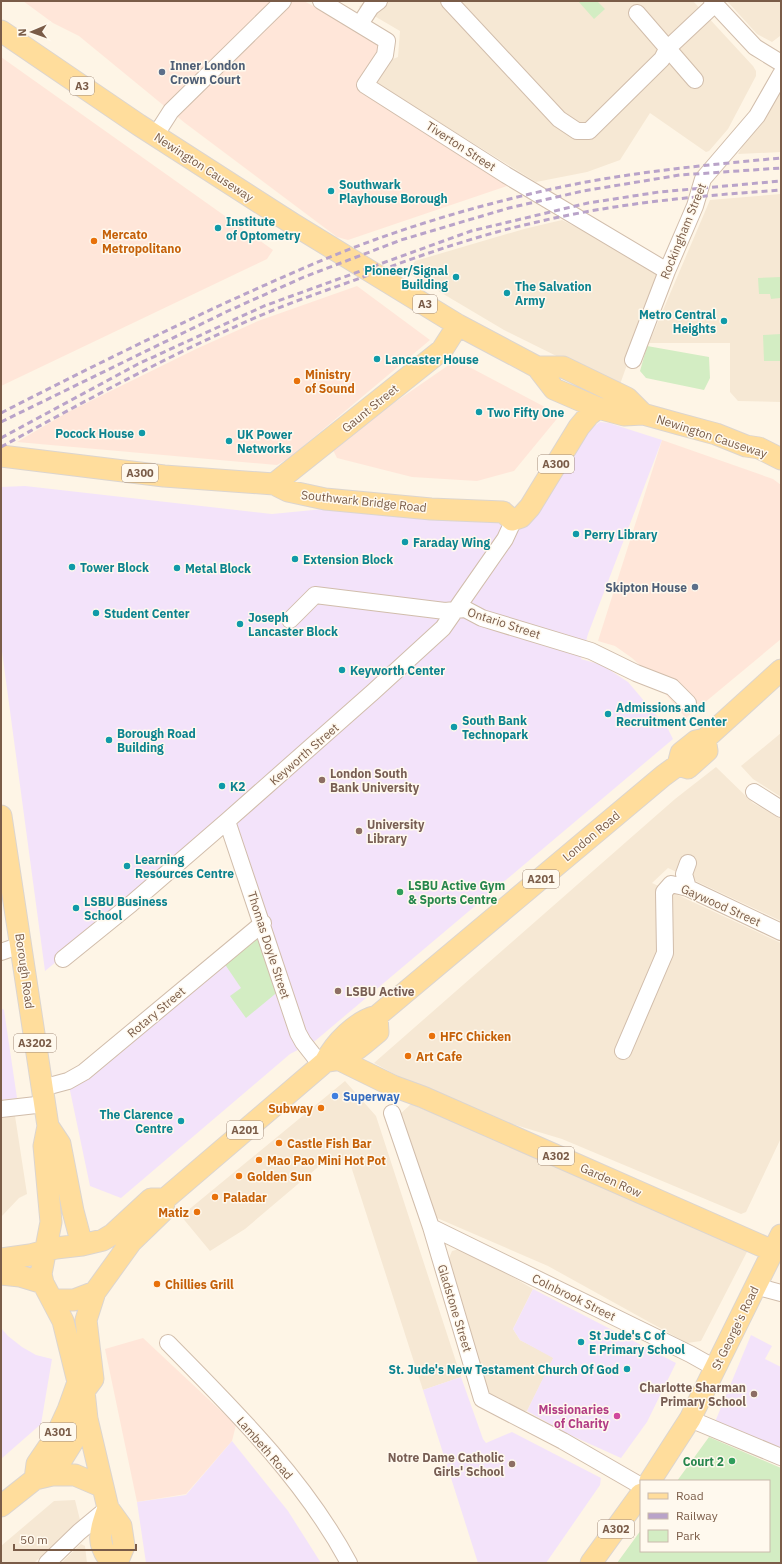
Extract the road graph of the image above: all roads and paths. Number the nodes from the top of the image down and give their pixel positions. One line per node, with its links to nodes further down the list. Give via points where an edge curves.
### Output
1 (283, 1): 13 (street, via 172,111)
2 (321, 1): 7 (street, Tiverton Street)
3 (379, 1): 7 (street, via 371,7)
4 (449, 1): 9 (street, via 559,119 577,131 589,131 662,59)
5 (713, 2): 9 (street); 10 (street, via 755,47)
6 (637, 13): 9 (street)
7 (360, 24): 14 (street, Tiverton Street, via 387,41 385,55 365,85 506,175)
8 (1, 31): 13 (main road, Newington Causeway / A3)
9 (668, 49): 12 (street)
10 (781, 63)
11 (781, 74): 14 (street, Rockingham Street, via 757,116 703,179 695,206)
12 (695, 80)
13 (155, 136): 15 (main road, Newington Causeway / A3)
14 (667, 271): 16 (street, Rockingham Street)
15 (458, 325): 17 (main road, Newington Causeway / A3); 22 (main road, Gaunt Street, via 442,350)
16 (633, 360)
17 (537, 367): 18 (main road, Newington Causeway / A3, via 554,389); 19 (main road, Newington Causeway / A3, via 563,367 627,398)
18 (598, 408): 19 (main road, Newington Causeway / A3, via 624,415); 23 (main road, A300, via 579,427 530,507 522,517)
19 (643, 414): 21 (main road, Newington Causeway / A3, via 759,448)
20 (1, 456): 22 (main road, Southwark Bridge Road / A300, via 164,476)
21 (781, 459)
22 (274, 484): 23 (main road, Southwark Bridge Road / A300, via 288,491 322,498 431,509 503,512)
23 (512, 520): 24 (street, Keyworth Street, via 505,539)
24 (456, 610): 25 (street, Ontario Street, via 445,611 315,595); 27 (street, Ontario Street, via 465,609 482,618 591,651 672,687); 31 (street, Keyworth Street, via 443,628)
25 (290, 620)
26 (781, 670): 40 (main road, London Road / A201, via 705,739 696,741 682,753 678,765 377,1016 378,1032 350,1055)
27 (688, 703)
28 (754, 792): 29 (street)
29 (781, 809)
30 (1, 816): 36 (main road, Borough Road / A3202)
31 (228, 821): 34 (street, Thomas Doyle Street); 38 (street, Keyworth Street)
32 (688, 864): 33 (street, via 684,874)
33 (688, 888): 35 (street, Gaywood Street); 39 (street, Gaywood Street, via 671,884 664,892 665,953)
34 (263, 923): 40 (street, Thomas Doyle Street, via 298,1034 302,1042); 41 (street, Rotary Street, via 84,1072)
35 (781, 932)
36 (21, 945): 37 (street); 41 (main road, Borough Road / A3202)
37 (1, 952)
38 (63, 959)
39 (623, 1051)
40 (329, 1062): 45 (main road, A201); 47 (main road, Garden Row / A302)
41 (43, 1096): 42 (street, Rotary Street); 44 (main road, Borough Road / A3202)
42 (1, 1109)
43 (392, 1113): 46 (street, Gladstone Street)
44 (48, 1126): 48 (main road, Borough Road / A3202, via 60,1144 72,1211); 49 (main road, Borough Road / A3202, via 44,1146 51,1222)
45 (165, 1199): 48 (main road, A201, via 151,1199 113,1234 103,1240); 52 (main road, A201, via 162,1212 131,1242)
46 (431, 1227): 57 (street, Colnbrook Street); 64 (street, Gladstone Street, via 482,1399 563,1441)
47 (777, 1243): 53 (main road, St George's Road / A302)
48 (82, 1245): 49 (main road, A201)
49 (45, 1252): 50 (main road, A201); 54 (main road, A3202, via 41,1274)
50 (1, 1259)
51 (1, 1274): 54 (main road, via 20,1276)
52 (100, 1285): 54 (main road, via 74,1300); 58 (main road, via 86,1320 92,1379)
53 (755, 1286): 55 (street); 57 (main road, St George's Road / A302)
54 (48, 1291): 58 (main road, A3202, via 62,1322)
55 (781, 1293)
56 (168, 1343): 72 (street, Lambeth Road, via 228,1404 296,1484 320,1515)
57 (715, 1368): 60 (main road, St George's Road / A302)
58 (81, 1387): 59 (main road, A3202); 62 (main road, A301, via 56,1436 37,1464)
59 (87, 1419): 62 (main road); 65 (main road, A3202)
60 (690, 1419): 61 (street); 63 (main road, St George's Road / A302)
61 (781, 1457)
62 (43, 1477): 65 (main road, via 75,1475); 67 (main road)
63 (651, 1480)
64 (640, 1485)
65 (102, 1487): 68 (main road, A3202)
66 (640, 1495): 73 (main road, A302)
67 (1, 1506)
68 (108, 1508): 69 (street); 70 (main road, via 100,1533 103,1552); 71 (main road, A3202, via 121,1526 124,1546)
69 (47, 1563)
70 (112, 1563)
71 (116, 1563)
72 (349, 1563)
73 (591, 1563)

